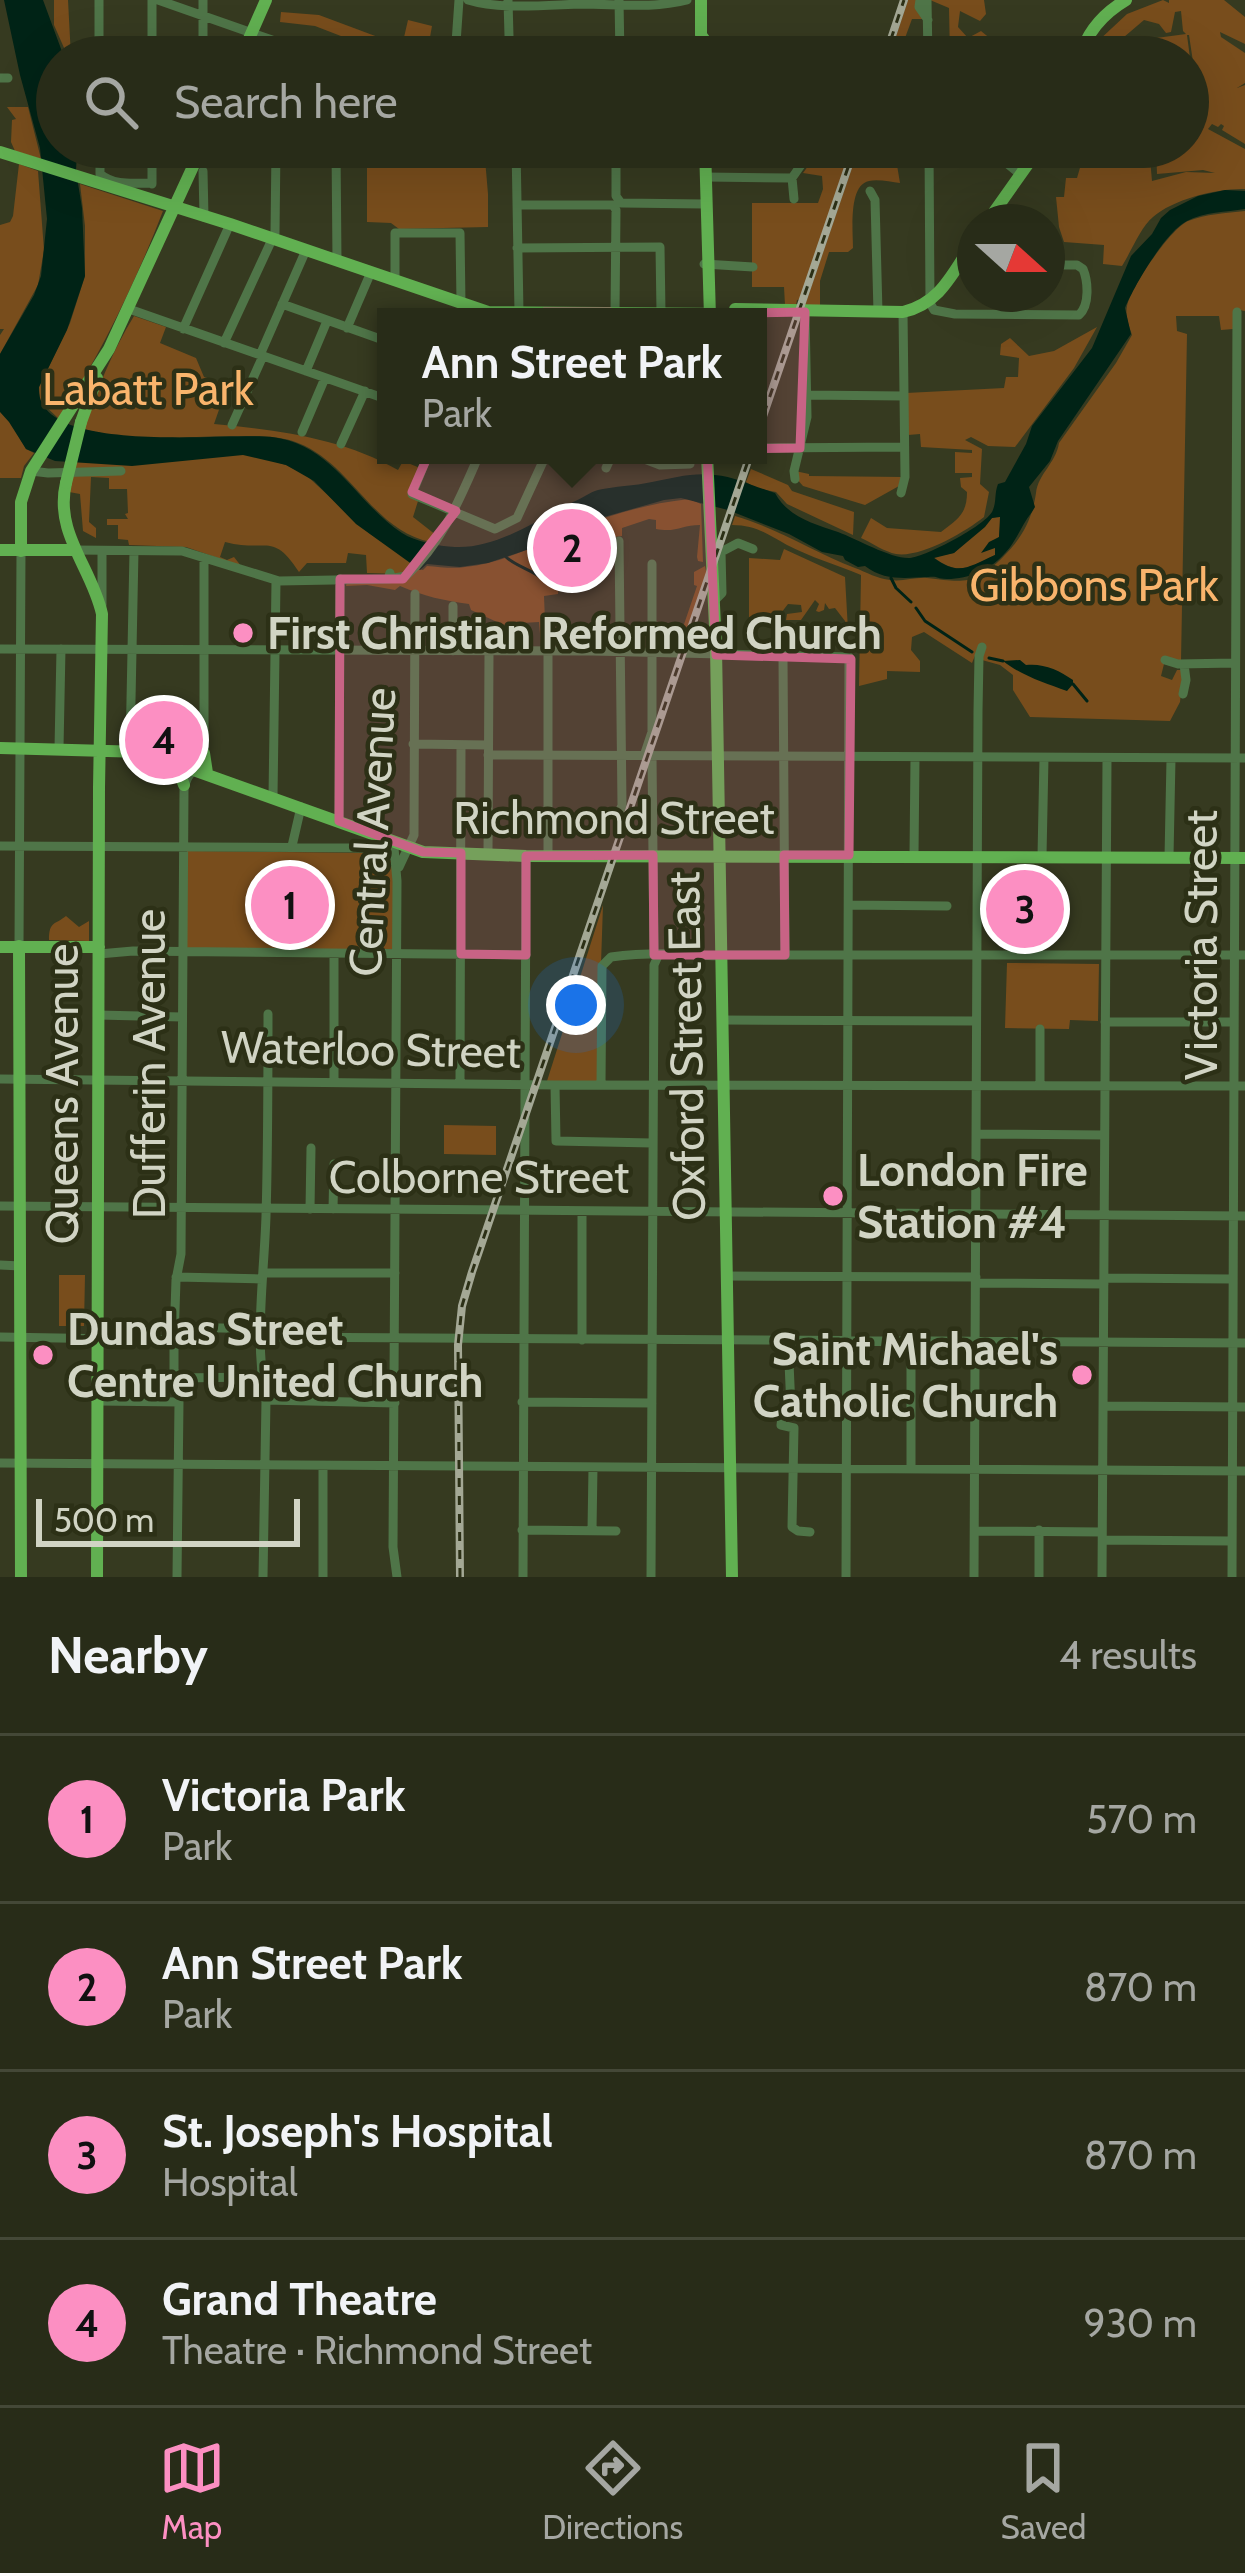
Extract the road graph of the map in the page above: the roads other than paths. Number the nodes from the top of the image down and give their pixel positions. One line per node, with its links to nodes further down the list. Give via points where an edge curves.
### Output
1 (99, 0): 14 (street)
2 (155, 0): 12 (street); 15 (street)
3 (203, 0): 12 (street)
4 (266, 0): 13 (main road)
5 (464, 0): 9 (street); 19 (street)
6 (687, 0): 10 (street)
7 (704, 0): 22 (main road)
8 (924, 0): 23 (street)
9 (508, 2): 10 (street); 20 (street)
10 (619, 2): 21 (street)
11 (1116, 2): 24 (main road)
12 (203, 15): 13 (street); 16 (street)
13 (252, 32): 17 (main road); 18 (street)
14 (99, 36)
15 (153, 36)
16 (203, 36)
17 (250, 36)
18 (262, 36)
19 (457, 36)
20 (509, 36)
21 (620, 36)
22 (702, 36)
23 (928, 36)
24 (1091, 36)
25 (0, 152): 26 (main road)
26 (36, 163)
27 (50, 168): 47 (main road)
28 (100, 168): 44 (street, via 102,177 122,184)
29 (152, 168): 44 (street)
30 (193, 168): 52 (main road)
31 (276, 168): 55 (street)
32 (336, 168): 59 (street)
33 (516, 168): 51 (street)
34 (616, 168): 48 (street)
35 (702, 168): 40 (street)
36 (798, 168): 43 (street)
37 (929, 168): 67 (street)
38 (1012, 168): 42 (street)
39 (1026, 168): 42 (main road)
40 (705, 170): 43 (street); 49 (main road)
41 (203, 171): 53 (street)
42 (1021, 175): 50 (main road)
43 (792, 178): 46 (street)
44 (152, 183): 47 (street)
45 (870, 191): 77 (street)
46 (794, 199)
47 (151, 201): 52 (main road)
48 (615, 203): 49 (street); 51 (street); 56 (street)
49 (705, 204): 60 (main road)
50 (1000, 204)
51 (517, 205): 57 (street)
52 (175, 208): 53 (main road); 74 (main road)
53 (204, 217): 54 (main road)
54 (230, 224): 55 (main road); 82 (street)
55 (272, 238): 58 (main road); 84 (street)
56 (617, 247): 57 (street); 71 (street); 72 (street, via 660,247)
57 (517, 248): 70 (street)
58 (306, 250): 59 (main road); 68 (street)
59 (337, 260): 64 (main road)
60 (707, 264): 62 (street); 73 (main road)
61 (1065, 265): 67 (street, via 1086,274 1079,315 955,314)
62 (753, 267)
63 (957, 267): 67 (main road)
64 (371, 272): 65 (main road); 81 (street)
65 (395, 280): 66 (main road); 66 (street, via 395,233 460,233)
66 (461, 303): 69 (main road)
67 (930, 303): 79 (main road)
68 (282, 304): 80 (street); 87 (street)
69 (476, 308)
70 (519, 308)
71 (612, 308)
72 (667, 308)
73 (707, 308)
74 (129, 309): 82 (street); 86 (main road)
75 (767, 311): 76 (main road)
76 (806, 312): 77 (main road); 92 (street)
77 (878, 312): 79 (main road)
78 (1237, 312): 85 (street, Victoria Street)
79 (903, 313): 93 (street)
80 (328, 321): 81 (street); 88 (street)
81 (346, 328): 83 (street)
82 (183, 329): 84 (street)
83 (377, 338)
84 (224, 343): 87 (street)
85 (1241, 344): 94 (street, Victoria Street)
86 (109, 350): 109 (main road); 112 (main road, Queens Avenue, bridge)
87 (261, 356): 88 (street); 95 (street)
88 (306, 371): 89 (street)
89 (325, 378): 90 (street); 96 (street)
90 (364, 391): 91 (street); 97 (street)
91 (377, 395)
92 (806, 395): 93 (street); 100 (street)
93 (904, 396): 98 (street)
94 (1241, 406): 101 (street, Victoria Street)
95 (232, 425)
96 (302, 432)
97 (341, 444)
98 (904, 447): 100 (street); 114 (street)
99 (767, 448): 100 (street)
100 (800, 448): 113 (street)
101 (1241, 459): 116 (street, Victoria Street)
102 (424, 464): 115 (street, via 412,493)
103 (475, 464): 115 (street)
104 (542, 464): 115 (street, via 517,518 495,529)
105 (608, 464): 110 (street)
106 (657, 464): 107 (street)
107 (689, 464)
108 (707, 464): 129 (main road, Oxford Street East)
109 (34, 465): 112 (street); 121 (main road, via 21,502)
110 (606, 468)
111 (121, 471): 112 (street)
112 (66, 477): 120 (main road, Queens Avenue, via 64,522)
113 (795, 479)
114 (901, 493)
115 (454, 511): 126 (street, via 410,572)
116 (1241, 513): 150 (street, Victoria Street)
117 (619, 541): 145 (street)
118 (753, 549): 129 (street, via 738,543 721,552 722,593)
119 (0, 550): 121 (main road)
120 (74, 550): 121 (main road); 122 (street); 131 (main road, Queens Avenue)
121 (21, 551): 134 (street)
122 (102, 551): 123 (street); 131 (street, Queens Avenue)
123 (134, 551): 124 (street); 137 (street)
124 (204, 558): 127 (street); 138 (street)
125 (652, 564): 146 (street)
126 (340, 579): 127 (street); 140 (street)
127 (276, 581): 139 (street)
128 (415, 594): 141 (street, Central Avenue)
129 (714, 601): 147 (main road, Oxford Street East)
130 (453, 605): 142 (street)
131 (101, 611): 136 (main road, Queens Avenue)
132 (982, 647): 169 (street)
133 (0, 649): 134 (street)
134 (20, 649): 135 (street); 156 (street)
135 (61, 649): 136 (street); 157 (street)
136 (102, 649): 137 (street); 158 (main road, Queens Avenue)
137 (132, 649): 138 (street); 159 (street)
138 (205, 649): 139 (street); 161 (street)
139 (275, 649): 140 (street); 177 (street)
140 (339, 650): 141 (street); 180 (street)
141 (415, 650): 142 (street); 153 (street, Central Avenue)
142 (453, 650): 143 (street)
143 (489, 652): 144 (street); 160 (street)
144 (548, 652): 145 (street); 162 (street)
145 (620, 653): 146 (street); 163 (street)
146 (652, 653): 147 (street); 164 (street)
147 (716, 655): 148 (street); 165 (main road, Oxford Street East)
148 (783, 657): 166 (street); 167 (street, via 851,659)
149 (1165, 659): 151 (street)
150 (1238, 659): 151 (street); 172 (street, Victoria Street)
151 (1184, 664): 152 (street)
152 (1183, 694)
153 (413, 744): 154 (street); 188 (street, Central Avenue)
154 (460, 745): 160 (street); 189 (street)
155 (0, 748): 156 (main road, Richmond Street)
156 (20, 748): 157 (main road, Richmond Street); 183 (street)
157 (59, 748): 158 (main road, Richmond Street)
158 (100, 749): 159 (main road, Richmond Street); 185 (main road, Queens Avenue)
159 (130, 750): 174 (main road, Richmond Street)
160 (488, 750): 162 (street); 190 (street)
161 (204, 753): 175 (main road)
162 (548, 754): 163 (street); 195 (street)
163 (620, 756): 164 (street); 179 (street)
164 (648, 756): 165 (street); 202 (street)
165 (717, 757): 166 (street); 191 (main road, Oxford Street East)
166 (784, 757): 167 (street); 192 (street)
167 (851, 758): 168 (street); 193 (street)
168 (914, 758): 169 (street); 196 (street)
169 (978, 758): 170 (street); 198 (street)
170 (1044, 758): 171 (street); 197 (street)
171 (1107, 758): 173 (street); 199 (street)
172 (1240, 758): 173 (street); 201 (street, Victoria Street)
173 (1171, 759): 200 (street)
174 (176, 763): 175 (main road, Richmond Street); 176 (main road)
175 (201, 771): 176 (street); 177 (main road, Richmond Street)
176 (184, 785): 186 (street, Dufferin Avenue)
177 (273, 797): 178 (main road, Richmond Street)
178 (301, 807): 180 (main road, Richmond Street); 184 (street)
179 (620, 812)
180 (339, 821): 181 (main road, Richmond Street)
181 (388, 840): 188 (main road, Richmond Street); 203 (street)
182 (0, 846): 183 (street)
183 (20, 846): 185 (street); 207 (street)
184 (292, 846): 186 (street); 187 (street)
185 (99, 847): 186 (street); 208 (main road, Queens Avenue)
186 (183, 848): 209 (street, Dufferin Avenue)
187 (374, 848)
188 (408, 848): 189 (main road, Richmond Street); 203 (street, Central Avenue)
189 (461, 854): 190 (main road, Richmond Street); 212 (street)
190 (488, 855): 194 (main road, Richmond Street)
191 (718, 855): 192 (main road, Richmond Street); 202 (main road, Richmond Street); 214 (main road, Oxford Street East)
192 (784, 855): 193 (main road, Richmond Street); 215 (street)
193 (849, 855): 196 (main road, Richmond Street); 204 (street)
194 (526, 856): 195 (main road, Richmond Street); 213 (street)
195 (548, 856): 202 (main road, Richmond Street)
196 (914, 856): 198 (main road, Richmond Street)
197 (1042, 856): 198 (main road, Richmond Street); 199 (main road, Richmond Street)
198 (976, 857): 218 (street)
199 (1106, 857): 200 (main road, Richmond Street); 219 (street)
200 (1169, 857): 201 (main road, Richmond Street)
201 (1240, 858): 220 (street, Victoria Street)
202 (655, 859): 216 (street)
203 (397, 872): 211 (street, Central Avenue)
204 (849, 905): 205 (street); 217 (street)
205 (947, 906)
206 (0, 950): 207 (main road)
207 (19, 950): 208 (main road); 231 (main road)
208 (99, 950): 209 (street); 222 (main road, Queens Avenue)
209 (182, 953): 210 (street); 223 (street, Dufferin Avenue)
210 (334, 954): 211 (street); 235 (street)
211 (395, 954): 212 (street); 236 (street, Central Avenue)
212 (461, 954): 213 (street); 237 (street)
213 (526, 955): 238 (street)
214 (713, 955): 215 (street); 216 (street); 224 (main road, Oxford Street East)
215 (785, 955): 217 (street)
216 (654, 956): 239 (street, via 606,959 602,966); 240 (street)
217 (848, 956): 218 (street); 225 (street)
218 (977, 956): 219 (street); 226 (street)
219 (1105, 956): 220 (street); 227 (street)
220 (1241, 958): 228 (street, Victoria Street)
221 (268, 1014): 234 (street)
222 (98, 1015): 223 (street); 232 (main road, Queens Avenue)
223 (182, 1017): 233 (street, Dufferin Avenue)
224 (722, 1020): 225 (street); 242 (main road, Oxford Street East)
225 (848, 1020): 226 (street); 243 (street)
226 (976, 1021): 244 (street)
227 (1105, 1022): 228 (street); 246 (street)
228 (1234, 1022): 247 (street, Victoria Street)
229 (1040, 1029): 245 (street)
230 (0, 1079): 231 (street, Waterloo Street)
231 (19, 1079): 232 (street, Waterloo Street); 255 (main road)
232 (98, 1080): 233 (street, Waterloo Street); 256 (main road, Queens Avenue)
233 (181, 1080): 234 (street, Waterloo Street); 257 (street, Dufferin Avenue)
234 (268, 1082): 235 (street, Waterloo Street); 258 (street)
235 (334, 1082): 236 (street, Waterloo Street)
236 (396, 1082): 237 (street, Waterloo Street); 261 (street, Central Avenue)
237 (460, 1084): 238 (street, Waterloo Street)
238 (524, 1084): 241 (street, Waterloo Street); 262 (street)
239 (601, 1084): 240 (street, Waterloo Street); 241 (street, Waterloo Street)
240 (652, 1084): 242 (street, Waterloo Street); 250 (street)
241 (555, 1085): 250 (street, via 556,1141)
242 (723, 1085): 243 (street, Waterloo Street); 265 (main road, Oxford Street East)
243 (848, 1085): 244 (street, Waterloo Street); 266 (street)
244 (976, 1085): 245 (street, Waterloo Street); 248 (street)
245 (1040, 1086): 246 (street, Waterloo Street)
246 (1105, 1086): 247 (street, Waterloo Street); 249 (street)
247 (1239, 1086): 252 (street, Victoria Street)
248 (976, 1134): 249 (street); 267 (street)
249 (1104, 1135): 268 (street)
250 (652, 1143): 264 (street)
251 (311, 1148): 259 (street)
252 (1240, 1150): 269 (street, Victoria Street)
253 (334, 1164): 260 (street)
254 (0, 1206): 255 (street, Colborne Street)
255 (21, 1207): 256 (street, Colborne Street); 271 (main road)
256 (97, 1207): 257 (street, Colborne Street); 285 (main road, Queens Avenue)
257 (181, 1208): 258 (street, Colborne Street); 276 (street, Dufferin Avenue)
258 (266, 1208): 259 (street, Colborne Street); 273 (street)
259 (310, 1209): 260 (street, Colborne Street)
260 (333, 1209): 261 (street, Colborne Street)
261 (394, 1210): 262 (street, Colborne Street); 272 (street, Central Avenue)
262 (524, 1211): 263 (street, Colborne Street); 286 (street)
263 (582, 1211): 264 (street, Colborne Street); 290 (street)
264 (653, 1211): 265 (street, Colborne Street); 287 (street)
265 (724, 1211): 266 (street, Colborne Street); 274 (main road, Oxford Street East)
266 (847, 1212): 267 (street, Colborne Street); 275 (street)
267 (976, 1213): 268 (street, Colborne Street); 278 (street)
268 (1104, 1214): 269 (street, Colborne Street); 279 (street)
269 (1239, 1216): 277 (street, Victoria Street)
270 (0, 1265): 271 (street)
271 (21, 1266): 283 (main road)
272 (395, 1273): 273 (street); 284 (street, Central Avenue)
273 (263, 1276): 276 (street); 281 (street)
274 (725, 1276): 275 (street); 288 (main road, Oxford Street East)
275 (847, 1276): 278 (street); 292 (street)
276 (176, 1277): 280 (street, Dufferin Avenue)
277 (1232, 1279): 279 (street); 296 (street, Victoria Street)
278 (976, 1280): 279 (street); 294 (street)
279 (1104, 1281): 295 (street)
280 (175, 1327): 281 (street); 289 (street, Dufferin Avenue)
281 (262, 1333): 284 (street); 298 (street)
282 (0, 1337): 283 (street)
283 (21, 1338): 285 (street); 311 (main road)
284 (395, 1338): 286 (street); 303 (street, Central Avenue)
285 (98, 1339): 289 (street); 301 (main road, Queens Avenue)
286 (523, 1339): 290 (street); 304 (street)
287 (652, 1339): 288 (street); 290 (street); 305 (street)
288 (727, 1339): 291 (street); 320 (main road, Oxford Street East)
289 (174, 1340): 299 (street, Dufferin Avenue)
290 (581, 1340)
291 (788, 1340): 292 (street); 308 (street)
292 (847, 1341): 293 (street); 322 (street)
293 (911, 1341): 294 (street); 323 (street)
294 (976, 1342): 295 (street); 324 (street)
295 (1104, 1342): 296 (street); 306 (street)
296 (1232, 1343): 297 (street); 307 (street, Victoria Street)
297 (1245, 1343)
298 (262, 1377): 299 (street); 300 (street)
299 (176, 1378): 302 (street, Dufferin Avenue)
300 (266, 1400): 303 (street); 314 (street)
301 (98, 1401): 302 (street); 312 (main road, Queens Avenue)
302 (179, 1402): 313 (street, Dufferin Avenue)
303 (395, 1402): 316 (street, Central Avenue)
304 (522, 1402): 305 (street); 317 (street)
305 (652, 1403): 319 (street)
306 (1103, 1406): 307 (street); 325 (street)
307 (1239, 1407): 326 (street, Victoria Street)
308 (791, 1408): 309 (street); 321 (street, via 783,1409 781,1425 794,1428)
309 (813, 1408)
310 (0, 1462): 311 (street)
311 (21, 1463): 312 (street); 336 (main road)
312 (97, 1463): 313 (street); 337 (main road, Queens Avenue)
313 (178, 1465): 314 (street); 338 (street, Dufferin Avenue)
314 (265, 1465): 315 (street); 339 (street)
315 (323, 1466): 316 (street); 340 (street)
316 (394, 1466): 317 (street); 341 (street, Central Avenue)
317 (522, 1467): 318 (street); 328 (street)
318 (592, 1467): 319 (street); 329 (street)
319 (651, 1467): 320 (street); 343 (street)
320 (729, 1467): 321 (street); 344 (main road, Oxford Street East)
321 (793, 1468): 322 (street); 333 (street, via 792,1527)
322 (846, 1468): 323 (street); 345 (street)
323 (911, 1469): 324 (street)
324 (975, 1469): 325 (street); 331 (street)
325 (1103, 1470): 326 (street); 334 (street)
326 (1232, 1471): 327 (street); 335 (street, Victoria Street)
327 (1245, 1471)
328 (522, 1529): 329 (street); 342 (street)
329 (592, 1530): 330 (street)
330 (616, 1531)
331 (975, 1531): 332 (street); 346 (street)
332 (1039, 1531): 334 (street); 347 (street)
333 (810, 1532)
334 (1102, 1536): 335 (street); 348 (street)
335 (1231, 1541): 349 (street, Victoria Street)
336 (21, 1577)
337 (97, 1577)
338 (177, 1577)
339 (263, 1577)
340 (323, 1577)
341 (397, 1577)
342 (523, 1577)
343 (652, 1577)
344 (728, 1577)
345 (846, 1577)
346 (974, 1577)
347 (1039, 1577)
348 (1102, 1577)
349 (1232, 1577)

